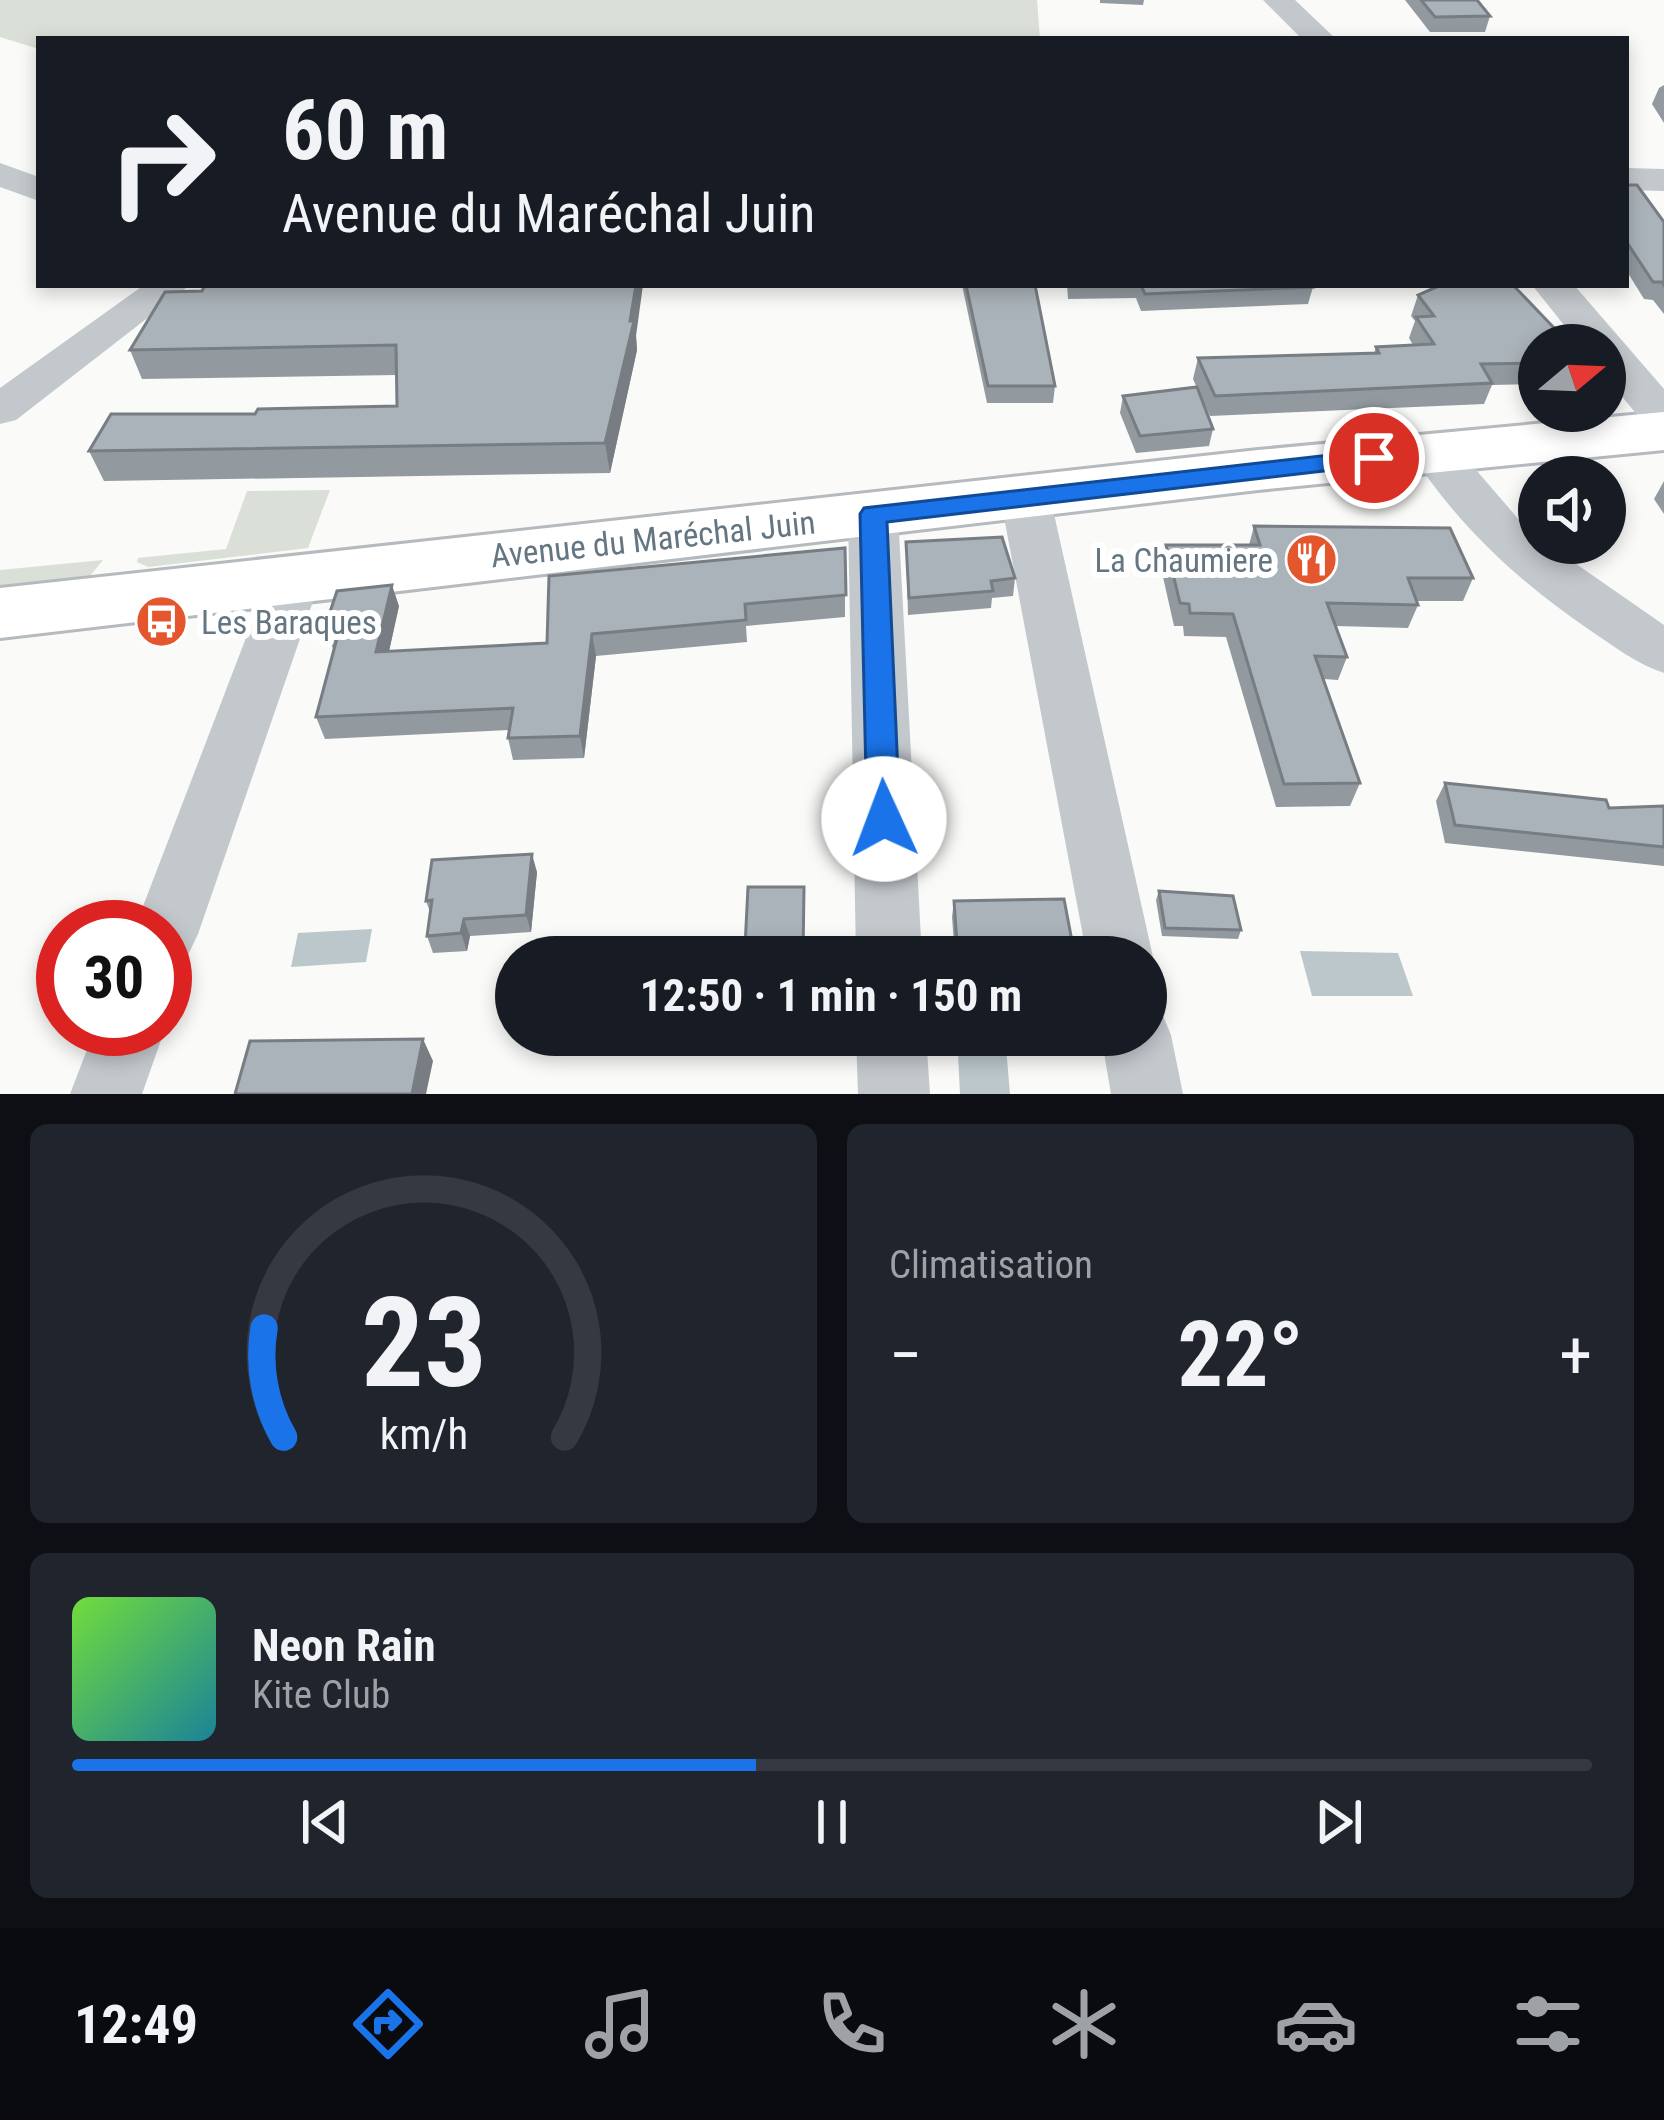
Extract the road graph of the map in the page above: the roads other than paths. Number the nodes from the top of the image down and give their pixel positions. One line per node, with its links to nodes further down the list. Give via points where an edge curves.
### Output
1 (1278, 0): 2 (street)
2 (1317, 36)
3 (0, 174): 6 (street)
4 (1629, 179): 5 (street)
5 (1664, 180)
6 (36, 189)
7 (166, 288): 11 (street)
8 (1555, 288): 9 (street)
9 (1585, 324)
10 (1626, 372): 12 (street)
11 (0, 410)
12 (1664, 418)
13 (1664, 431): 14 (main road, Avenue du Maréchal Juin)
14 (1435, 453): 15 (main road, Avenue du Maréchal Juin); 19 (street, via 1516,546)
15 (1024, 496): 16 (main road, Avenue du Maréchal Juin); 22 (street)
16 (873, 514): 17 (main road, Avenue du Maréchal Juin); 21 (street)
17 (295, 578): 18 (main road, Avenue du Maréchal Juin); 20 (street)
18 (0, 613)
19 (1664, 652)
20 (177, 900)
21 (888, 936)
22 (1116, 936)
23 (120, 1056): 26 (street)
24 (892, 1056): 27 (street)
25 (1140, 1056): 28 (street)
26 (106, 1094)
27 (894, 1094)
28 (1148, 1094)

